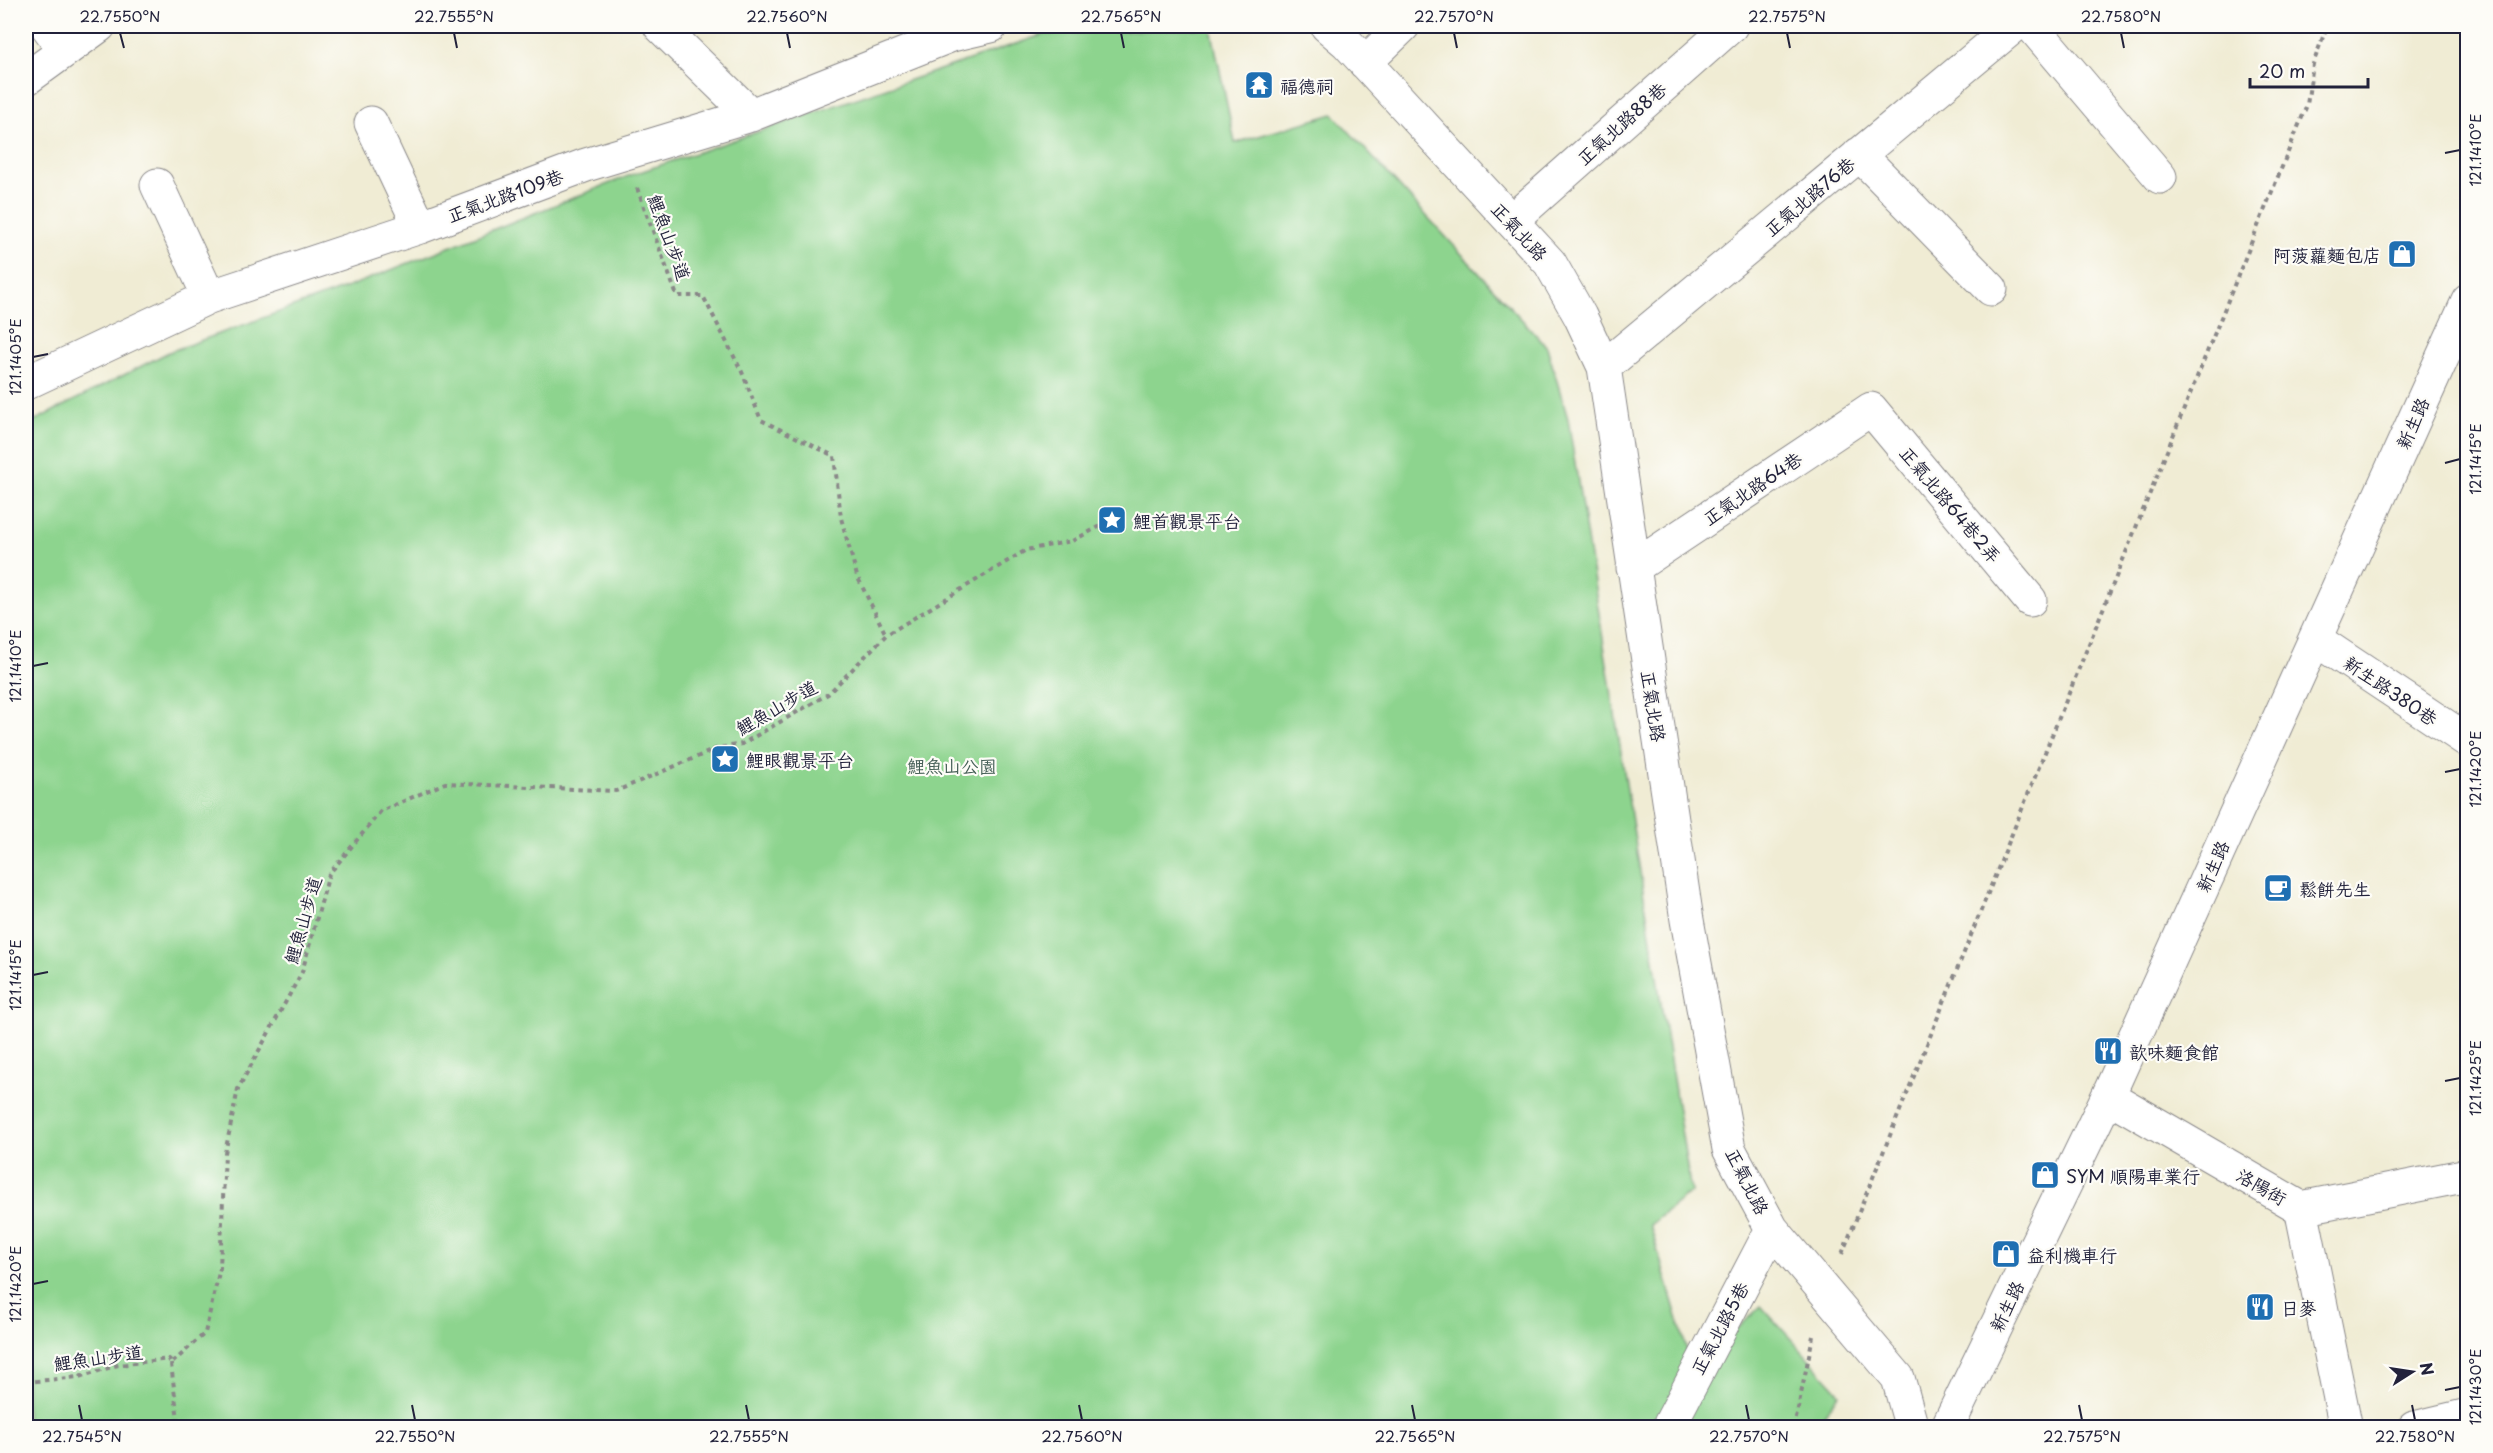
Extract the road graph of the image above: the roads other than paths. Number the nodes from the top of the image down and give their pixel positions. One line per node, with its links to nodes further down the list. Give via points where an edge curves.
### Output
1 (99, 26): 9 (street)
2 (660, 26): 12 (street)
3 (991, 26): 12 (street, 正氣北路109巷, via 952,35)
4 (1327, 26): 10 (street, 正氣北路)
5 (1403, 26): 10 (street)
6 (1731, 26): 17 (street, 正氣北路88巷)
7 (2014, 26): 14 (street, 正氣北路76巷)
8 (2032, 26): 15 (street)
9 (56, 38): 11 (street)
10 (1365, 63): 17 (street, 正氣北路)
11 (26, 79)
12 (751, 115): 18 (street, 正氣北路109巷, via 625,153)
13 (371, 123): 18 (street)
14 (1859, 154): 19 (street); 22 (street, 正氣北路76巷)
15 (2160, 177)
16 (157, 185): 20 (street)
17 (1511, 221): 22 (street, 正氣北路, via 1550,263)
18 (420, 227): 20 (street, 正氣北路109巷)
19 (1991, 290)
20 (209, 297): 23 (street, 正氣北路109巷)
21 (2468, 300): 27 (street, 新生路)
22 (1604, 367): 25 (street, 正氣北路)
23 (26, 383)
24 (1871, 409): 25 (street, 正氣北路64巷); 26 (street, 正氣北路64巷2弄)
25 (1633, 568): 32 (street, 正氣北路, via 1687,920 1729,1149)
26 (2030, 600)
27 (2315, 639): 28 (street, 新生路380巷); 29 (street, 新生路)
28 (2468, 741)
29 (2108, 1096): 31 (street, 洛陽街); 36 (street, 新生路)
30 (2468, 1174): 31 (street, 洛陽街)
31 (2301, 1208): 37 (street)
32 (1772, 1229): 34 (street, 正氣北路5巷); 35 (street, 正氣北路, via 1898,1378)
33 (2468, 1415): 38 (street)
34 (1668, 1428)
35 (1912, 1428)
36 (1947, 1428)
37 (2346, 1428)
38 (2414, 1428)

